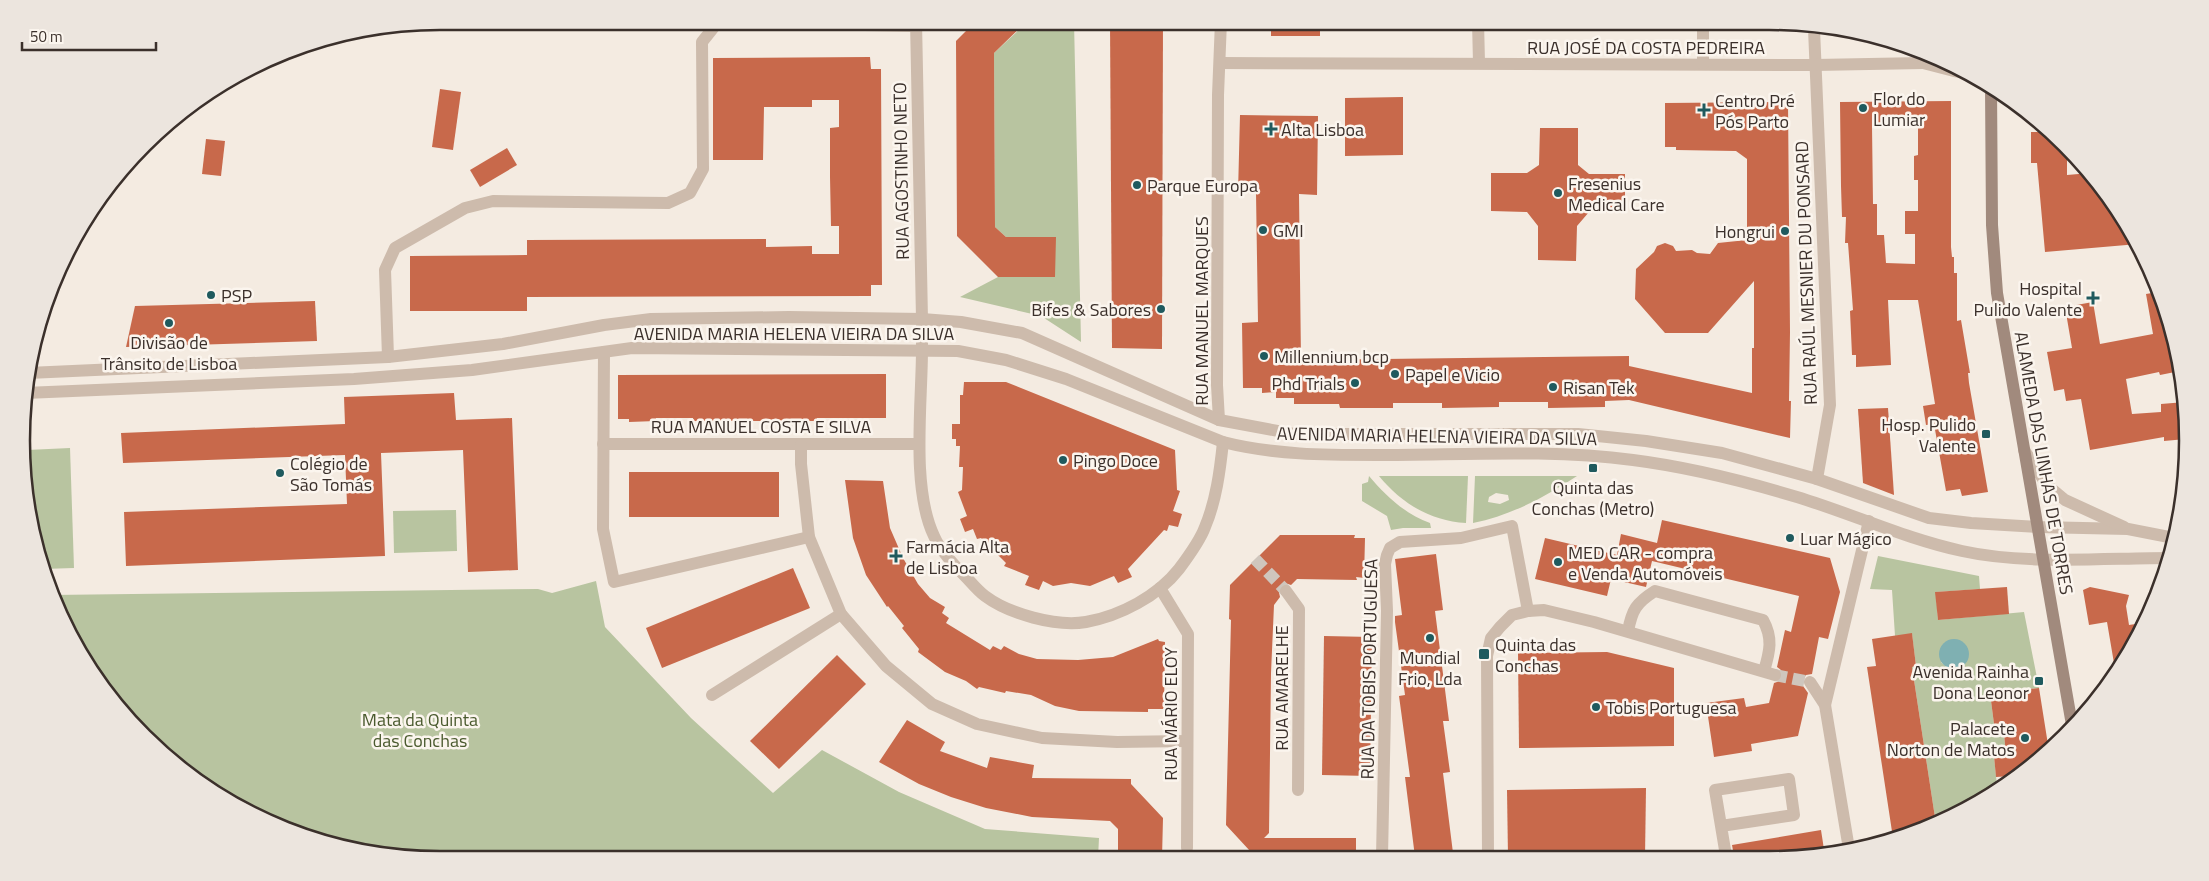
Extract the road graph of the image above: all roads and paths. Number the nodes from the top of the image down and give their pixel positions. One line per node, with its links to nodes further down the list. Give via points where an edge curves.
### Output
1 (712, 30): 18 (street, via 702,42 704,169 690,193 668,203 493,201 465,208 395,248 385,270)
2 (916, 30): 15 (street, RUA AGOSTINHO NETO)
3 (1221, 30): 8 (street, RUA MANUEL MARQUES)
4 (1478, 30): 10 (street)
5 (1704, 30): 11 (street)
6 (1814, 33): 12 (street, RUA RAÚL MESNIER DU PONSARD)
7 (1927, 62): 9 (street, RUA JOSÉ DA COSTA PEDREIRA)
8 (1220, 63): 10 (street, RUA JOSÉ DA COSTA PEDREIRA); 21 (street, RUA MANUEL MARQUES, via 1217,375)
9 (1922, 63): 12 (street, RUA JOSÉ DA COSTA PEDREIRA); 13 (street, RUA JOSÉ DA COSTA PEDREIRA)
10 (1479, 64): 11 (street, RUA JOSÉ DA COSTA PEDREIRA)
11 (1703, 64): 12 (street, RUA JOSÉ DA COSTA PEDREIRA)
12 (1815, 65): 27 (street, RUA RAÚL MESNIER DU PONSARD, via 1830,405)
13 (1944, 69)
14 (1991, 95): 26 (main road, ALAMEDA DAS LINHAS DE TORRES, via 1995,273)
15 (922, 319): 16 (street, RUA AGOSTINHO NETO); 18 (street, AVENIDA MARIA HELENA VIEIRA DA SILVA, via 651,318 504,344); 21 (street, AVENIDA MARIA HELENA VIEIRA DA SILVA, via 1022,333)
16 (922, 349): 17 (street, AVENIDA MARIA HELENA VIEIRA DA SILVA, via 638,348); 22 (street, AVENIDA MARIA HELENA VIEIRA DA SILVA, via 958,350 1006,360 1066,379); 24 (street, RUA AGOSTINHO NETO)
17 (604, 352): 20 (street, AVENIDA MARIA HELENA VIEIRA DA SILVA, via 472,370); 23 (street)
18 (388, 358): 19 (street, AVENIDA MARIA HELENA VIEIRA DA SILVA)
19 (36, 373)
20 (33, 393)
21 (1220, 420): 22 (street, RUA MANUEL MARQUES); 27 (street, AVENIDA MARIA HELENA VIEIRA DA SILVA, via 1294,434 1578,434 1722,454)
22 (1224, 442): 28 (street, AVENIDA MARIA HELENA VIEIRA DA SILVA, via 1299,454 1544,454 1636,460 1798,497); 35 (street, RUA MANUEL MARQUES, via 1218,481 1205,528 1179,569)
23 (603, 444): 25 (street, RUA MANUEL COSTA E SILVA); 31 (street, via 603,529 614,582)
24 (919, 444): 25 (street, RUA MANUEL COSTA E SILVA); 35 (street, RUA AGOSTINHO NETO, via 926,514 934,538 956,568 986,596 1019,614 1050,621 1085,622 1128,609)
25 (801, 445): 31 (street)
26 (2023, 449): 29 (main road, ALAMEDA DAS LINHAS DE TORRES); 30 (street, via 2047,485 2064,500)
27 (1817, 479): 29 (street, AVENIDA MARIA HELENA VIEIRA DA SILVA, via 1929,518)
28 (1869, 521): 33 (street, AVENIDA MARIA HELENA VIEIRA DA SILVA, via 1919,541 1966,552); 42 (street)
29 (2038, 527): 30 (street, AVENIDA MARIA HELENA VIEIRA DA SILVA); 33 (main road, ALAMEDA DAS LINHAS DE TORRES)
30 (2128, 529): 32 (street)
31 (809, 537): 38 (street)
32 (2167, 537)
33 (2044, 558): 34 (street, AVENIDA MARIA HELENA VIEIRA DA SILVA); 43 (main road, ALAMEDA DAS LINHAS DE TORRES)
34 (2161, 558)
35 (1160, 588): 44 (street, RUA MÁRIO ELOY, via 1188,634)
36 (1286, 591): 45 (street, RUA AMARELHE, via 1299,608)
37 (1528, 611): 39 (street, via 1544,610); 49 (street, RUA DA TOBIS PORTUGUESA, via 1512,526 1461,538 1400,542 1390,548 1385,564); 50 (street, via 1512,615 1500,627 1491,638 1487,656)
38 (841, 614): 41 (street); 44 (street, via 886,666 932,704 978,724 1042,738)
39 (1628, 631): 39 (street, via 1770,673 1770,632 1762,620 1732,611 1655,591 1637,605 1631,614)
40 (1810, 682): 42 (street)
41 (712, 694)
42 (1825, 704): 47 (street)
43 (2071, 718)
44 (1187, 742): 48 (street, RUA MÁRIO ELOY)
45 (1298, 790)
46 (1721, 826): 46 (street, via 1794,815 1789,779 1715,790); 51 (street)
47 (1848, 843)
48 (1188, 848)
49 (1382, 851)
50 (1488, 851)
51 (1725, 851)

